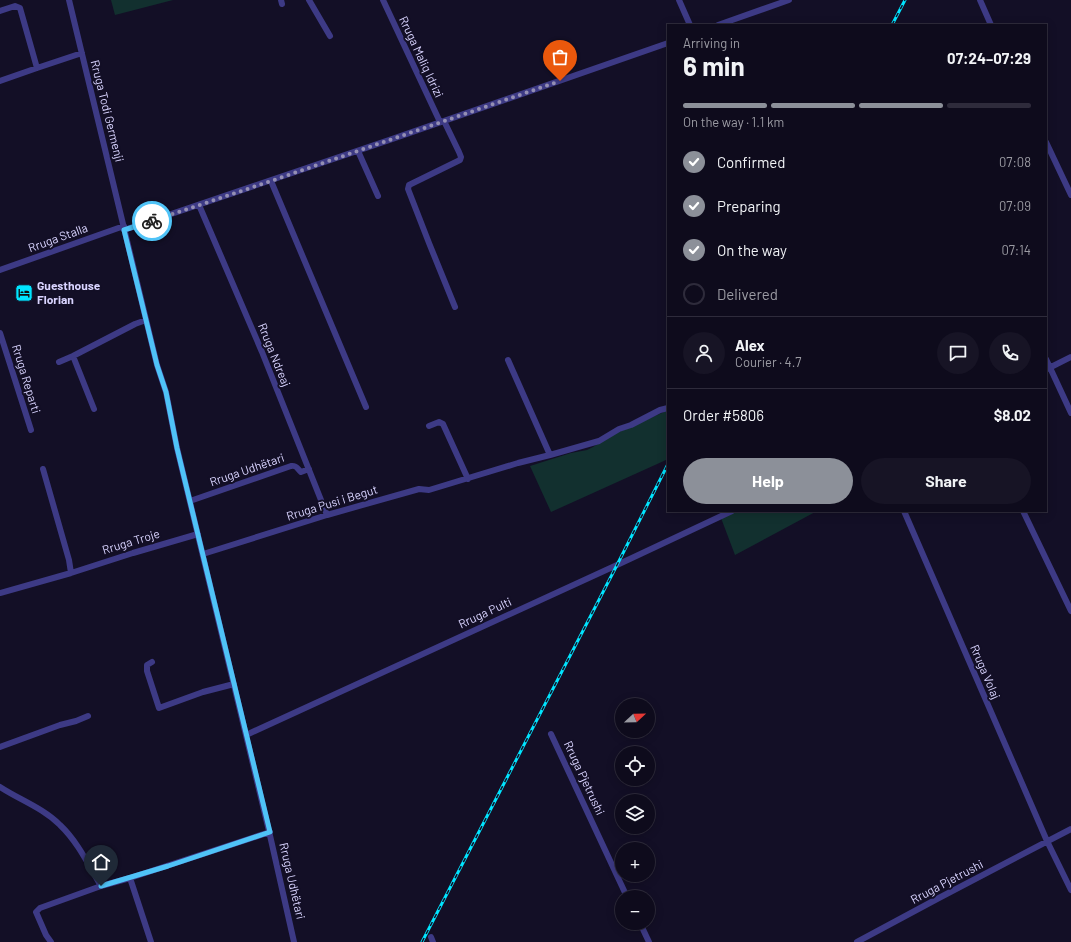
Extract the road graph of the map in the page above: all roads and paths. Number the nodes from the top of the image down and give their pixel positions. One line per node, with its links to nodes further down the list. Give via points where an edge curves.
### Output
1 (69, 0): 13 (street, Rruga Todi Germenji)
2 (309, 0): 11 (street)
3 (383, 0): 16 (street, Rruga Maliq Idrizi)
4 (679, 0): 8 (street)
5 (789, 0): 9 (street)
6 (980, 0): 10 (street)
7 (0, 11): 14 (street, via 15,6 20,8)
8 (690, 24)
9 (721, 24)
10 (991, 24)
11 (330, 36)
12 (667, 43): 16 (street, Rruga Stalla)
13 (82, 53): 14 (street); 23 (street, Rruga Todi Germenji)
14 (37, 68): 15 (street)
15 (0, 81)
16 (442, 122): 18 (street, Rruga Stalla); 25 (street, Rruga Maliq Idrizi, via 459,152 460,160 415,181 408,189)
17 (1047, 144): 20 (street)
18 (358, 151): 19 (street, Rruga Stalla); 21 (street)
19 (271, 181): 22 (street, Rruga Stalla); 33 (street)
20 (1071, 195)
21 (378, 196)
22 (199, 205): 23 (street, Rruga Stalla); 41 (street, Rruga Ndreaj)
23 (124, 228): 24 (street, Rruga Stalla); 26 (street, Rruga Udhëtari)
24 (0, 270)
25 (456, 307)
26 (146, 320): 28 (street); 43 (street, Rruga Udhëtari, via 166,392)
27 (0, 333): 38 (street, Rruga Reparti)
28 (73, 356): 31 (street); 35 (street)
29 (1071, 357): 32 (street)
30 (508, 360): 39 (street)
31 (59, 362)
32 (1048, 368): 36 (street)
33 (366, 407)
34 (667, 408): 39 (street, Rruga Pusi i Begut, via 619,429 601,440)
35 (94, 409)
36 (1071, 413)
37 (429, 426): 42 (street, via 440,422 443,424)
38 (31, 430)
39 (550, 455): 42 (street, Rruga Pusi i Begut)
40 (43, 469): 50 (street)
41 (309, 469): 43 (street, Rruga Udhëtari, via 301,472 297,467 291,466); 47 (street, Rruga Ndreaj)
42 (468, 479): 47 (street, Rruga Pusi i Begut, via 429,490 419,488)
43 (190, 501): 48 (street, Rruga Udhëtari)
44 (730, 512): 56 (street, Rruga Pulti)
45 (904, 512): 62 (street, Rruga Volaj)
46 (1023, 512): 52 (street)
47 (327, 515): 49 (street, Rruga Pusi i Begut)
48 (198, 534): 49 (street, Rruga Udhëtari); 50 (street, Rruga Troje)
49 (203, 554): 54 (street, Rruga Udhëtari)
50 (71, 573): 51 (street, Rruga Troje)
51 (0, 593)
52 (1071, 611)
53 (152, 662): 54 (street, via 147,665 147,670 159,708)
54 (234, 684): 56 (street, Rruga Udhëtari)
55 (88, 716): 58 (street)
56 (246, 734): 61 (street, Rruga Udhëtari)
57 (551, 734): 65 (street, Rruga Pjetrushi)
58 (0, 747)
59 (0, 787): 64 (street, via 59,824 76,844)
60 (1071, 829): 62 (street, Rruga Pjetrushi)
61 (270, 832): 63 (street); 70 (street, Rruga Udhëtari)
62 (1047, 841): 66 (street, Rruga Volaj); 72 (street, Rruga Pjetrushi)
63 (130, 878): 64 (street); 69 (street)
64 (101, 886): 68 (street, via 38,909 36,912)
65 (624, 890)
66 (1071, 890)
67 (643, 930): 71 (street)
68 (51, 942)
69 (151, 942)
70 (294, 942)
71 (649, 942)
72 (858, 942)

